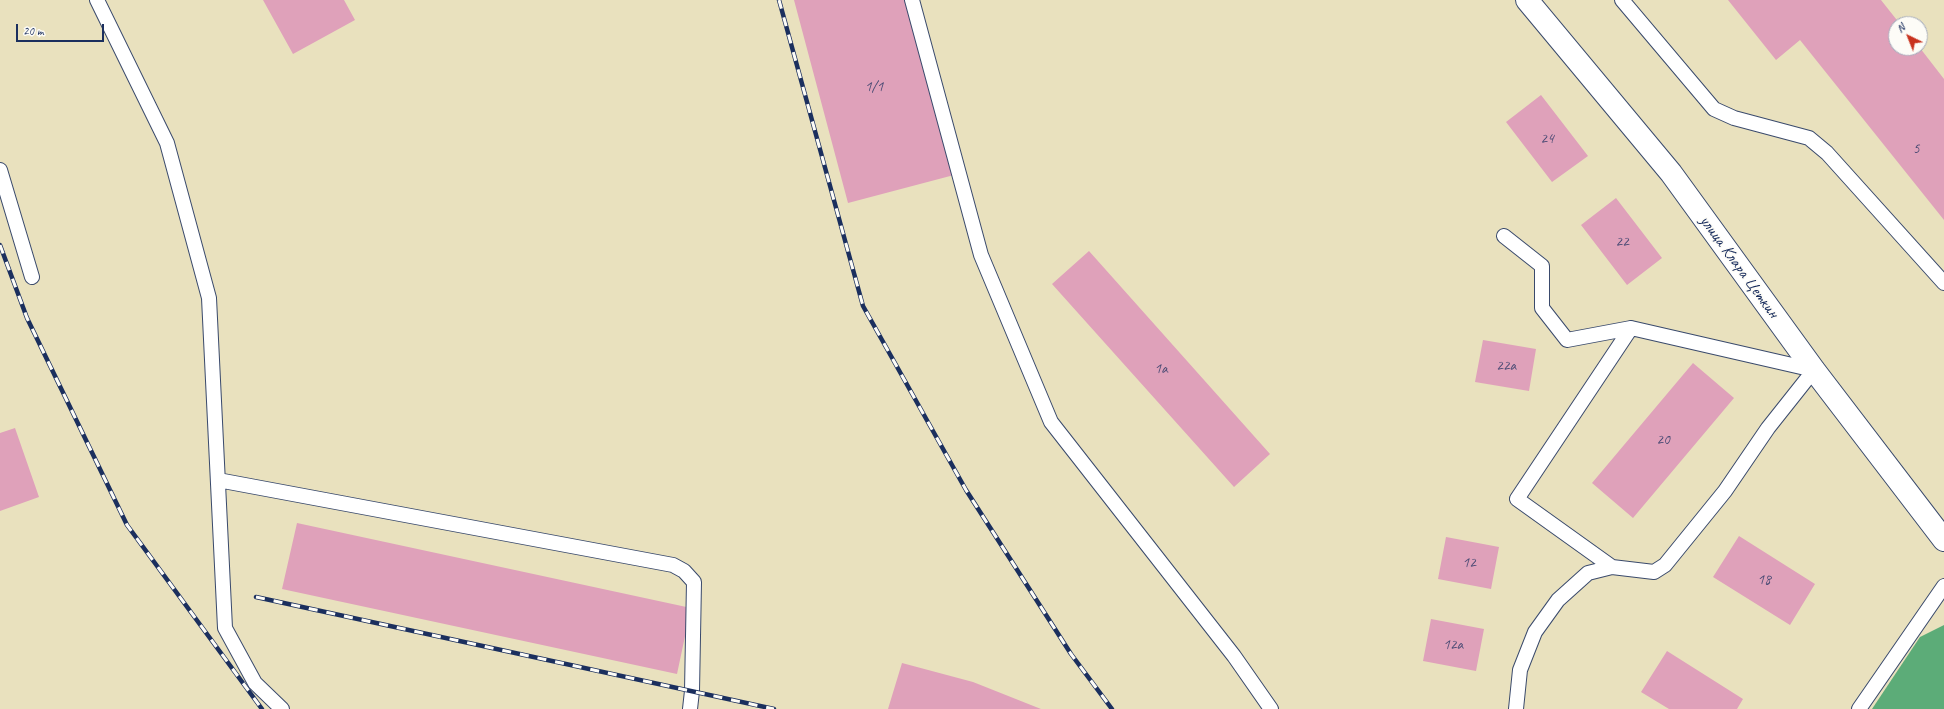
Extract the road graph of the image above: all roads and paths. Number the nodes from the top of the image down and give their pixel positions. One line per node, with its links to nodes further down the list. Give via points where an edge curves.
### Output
1 (97, 0): 11 (lane, via 167,143 209,298)
2 (912, 0): 17 (lane, via 981,255 1051,422 1234,656)
3 (1527, 0): 10 (street, улица Клара Цеткин, via 1671,173)
4 (1622, 0): 8 (lane, via 1714,109 1734,118 1809,138 1827,153)
5 (0, 170): 7 (lane)
6 (1504, 236): 9 (lane, via 1542,266 1542,308 1567,340)
7 (32, 277)
8 (1944, 283)
9 (1631, 328): 10 (lane); 13 (lane, via 1517,499)
10 (1814, 370): 12 (street, улица Клара Цеткин); 13 (lane, via 1665,565 1654,572)
11 (218, 480): 15 (lane, via 225,628 255,683); 16 (lane, via 672,565 684,571 694,582)
12 (1944, 540)
13 (1612, 567): 18 (lane, via 1588,573 1558,600 1535,632 1520,670)
14 (1944, 586): 19 (lane)
15 (282, 709)
16 (690, 709)
17 (1271, 709)
18 (1516, 709)
19 (1859, 709)

